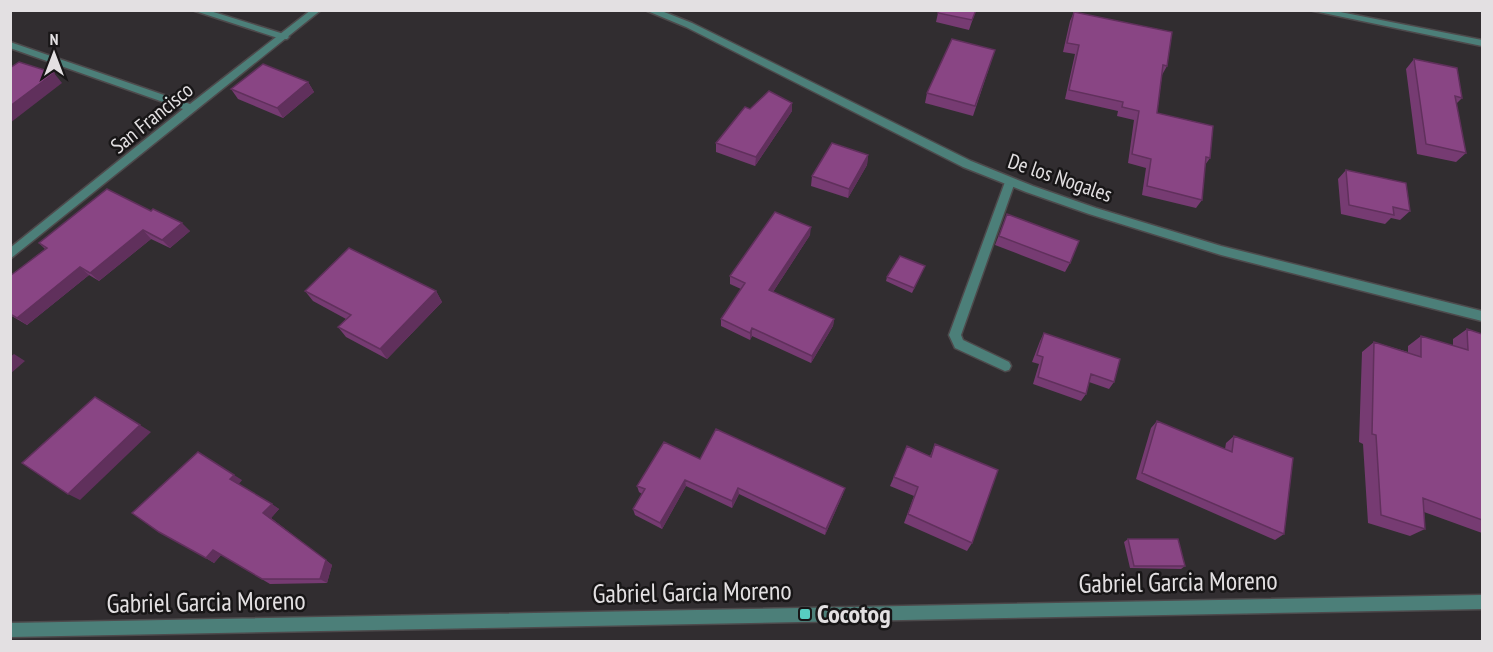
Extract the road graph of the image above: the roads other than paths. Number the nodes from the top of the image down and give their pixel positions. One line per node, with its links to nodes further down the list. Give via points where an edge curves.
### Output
1 (196, 10): 5 (street)
2 (318, 10): 5 (street, San Francisco)
3 (649, 10): 9 (street, De los Nogales)
4 (1313, 10): 6 (street)
5 (284, 37): 8 (street, San Francisco)
6 (1482, 44)
7 (10, 45): 8 (street)
8 (191, 108): 10 (street, San Francisco)
9 (1010, 182): 11 (street, De los Nogales, via 1260,262); 12 (street, via 955,335 959,344)
10 (10, 255)
11 (1482, 316)
12 (1005, 366)
13 (1482, 602): 15 (street, Gabriel Garcia Moreno)
14 (10, 630): 15 (street, Gabriel Garcia Moreno)
15 (65, 635)

